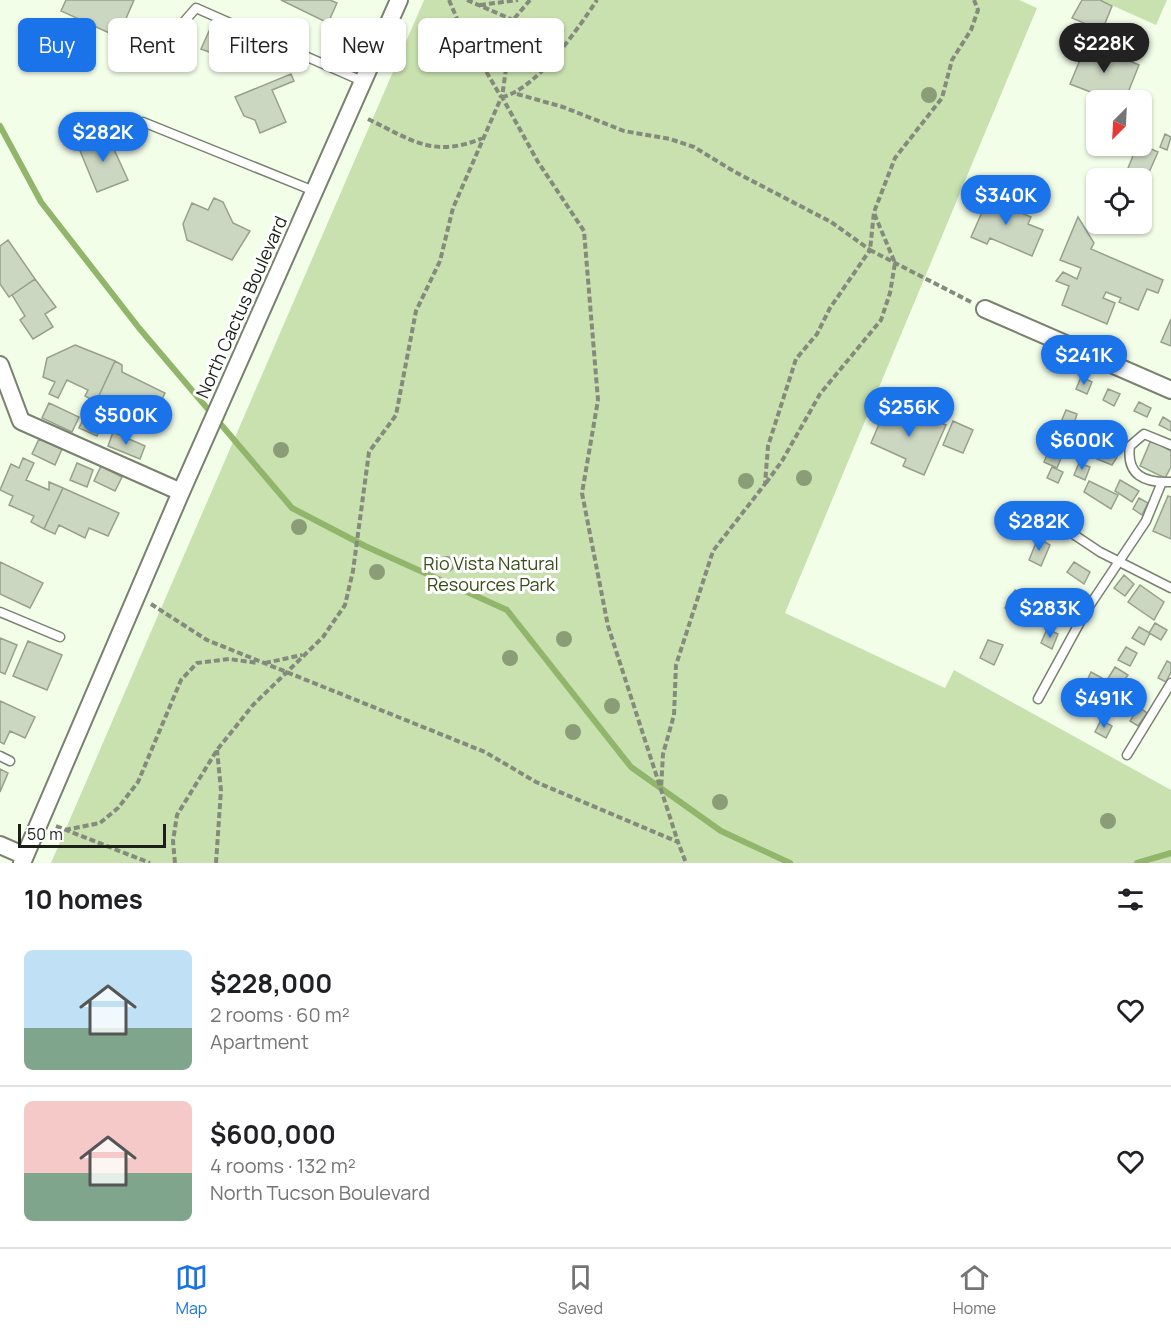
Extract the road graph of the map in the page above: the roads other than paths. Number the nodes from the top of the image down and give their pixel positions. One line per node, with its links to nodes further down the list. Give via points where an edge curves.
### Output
1 (399, 0): 3 (street, North Cactus Boulevard)
2 (187, 18): 3 (lane, via 196,8)
3 (362, 81): 5 (street, North Cactus Boulevard)
4 (143, 122): 5 (lane)
5 (314, 191): 11 (street, North Cactus Boulevard)
6 (985, 309): 8 (street)
7 (0, 365): 11 (street, via 21,421)
8 (1171, 390)
9 (1171, 445): 10 (lane, via 1144,434 1130,446 1128,461 1133,471 1153,482)
10 (1167, 482): 13 (lane)
11 (181, 492): 23 (street, North Cactus Boulevard)
12 (1034, 508): 13 (lane)
13 (1119, 562): 14 (lane); 18 (lane, via 1086,611)
14 (1171, 588)
15 (0, 612): 16 (lane)
16 (60, 637)
17 (1171, 683): 19 (lane)
18 (1038, 699)
19 (1127, 755)
20 (0, 756): 21 (lane)
21 (10, 761)
22 (0, 845): 23 (street)
23 (24, 860)

